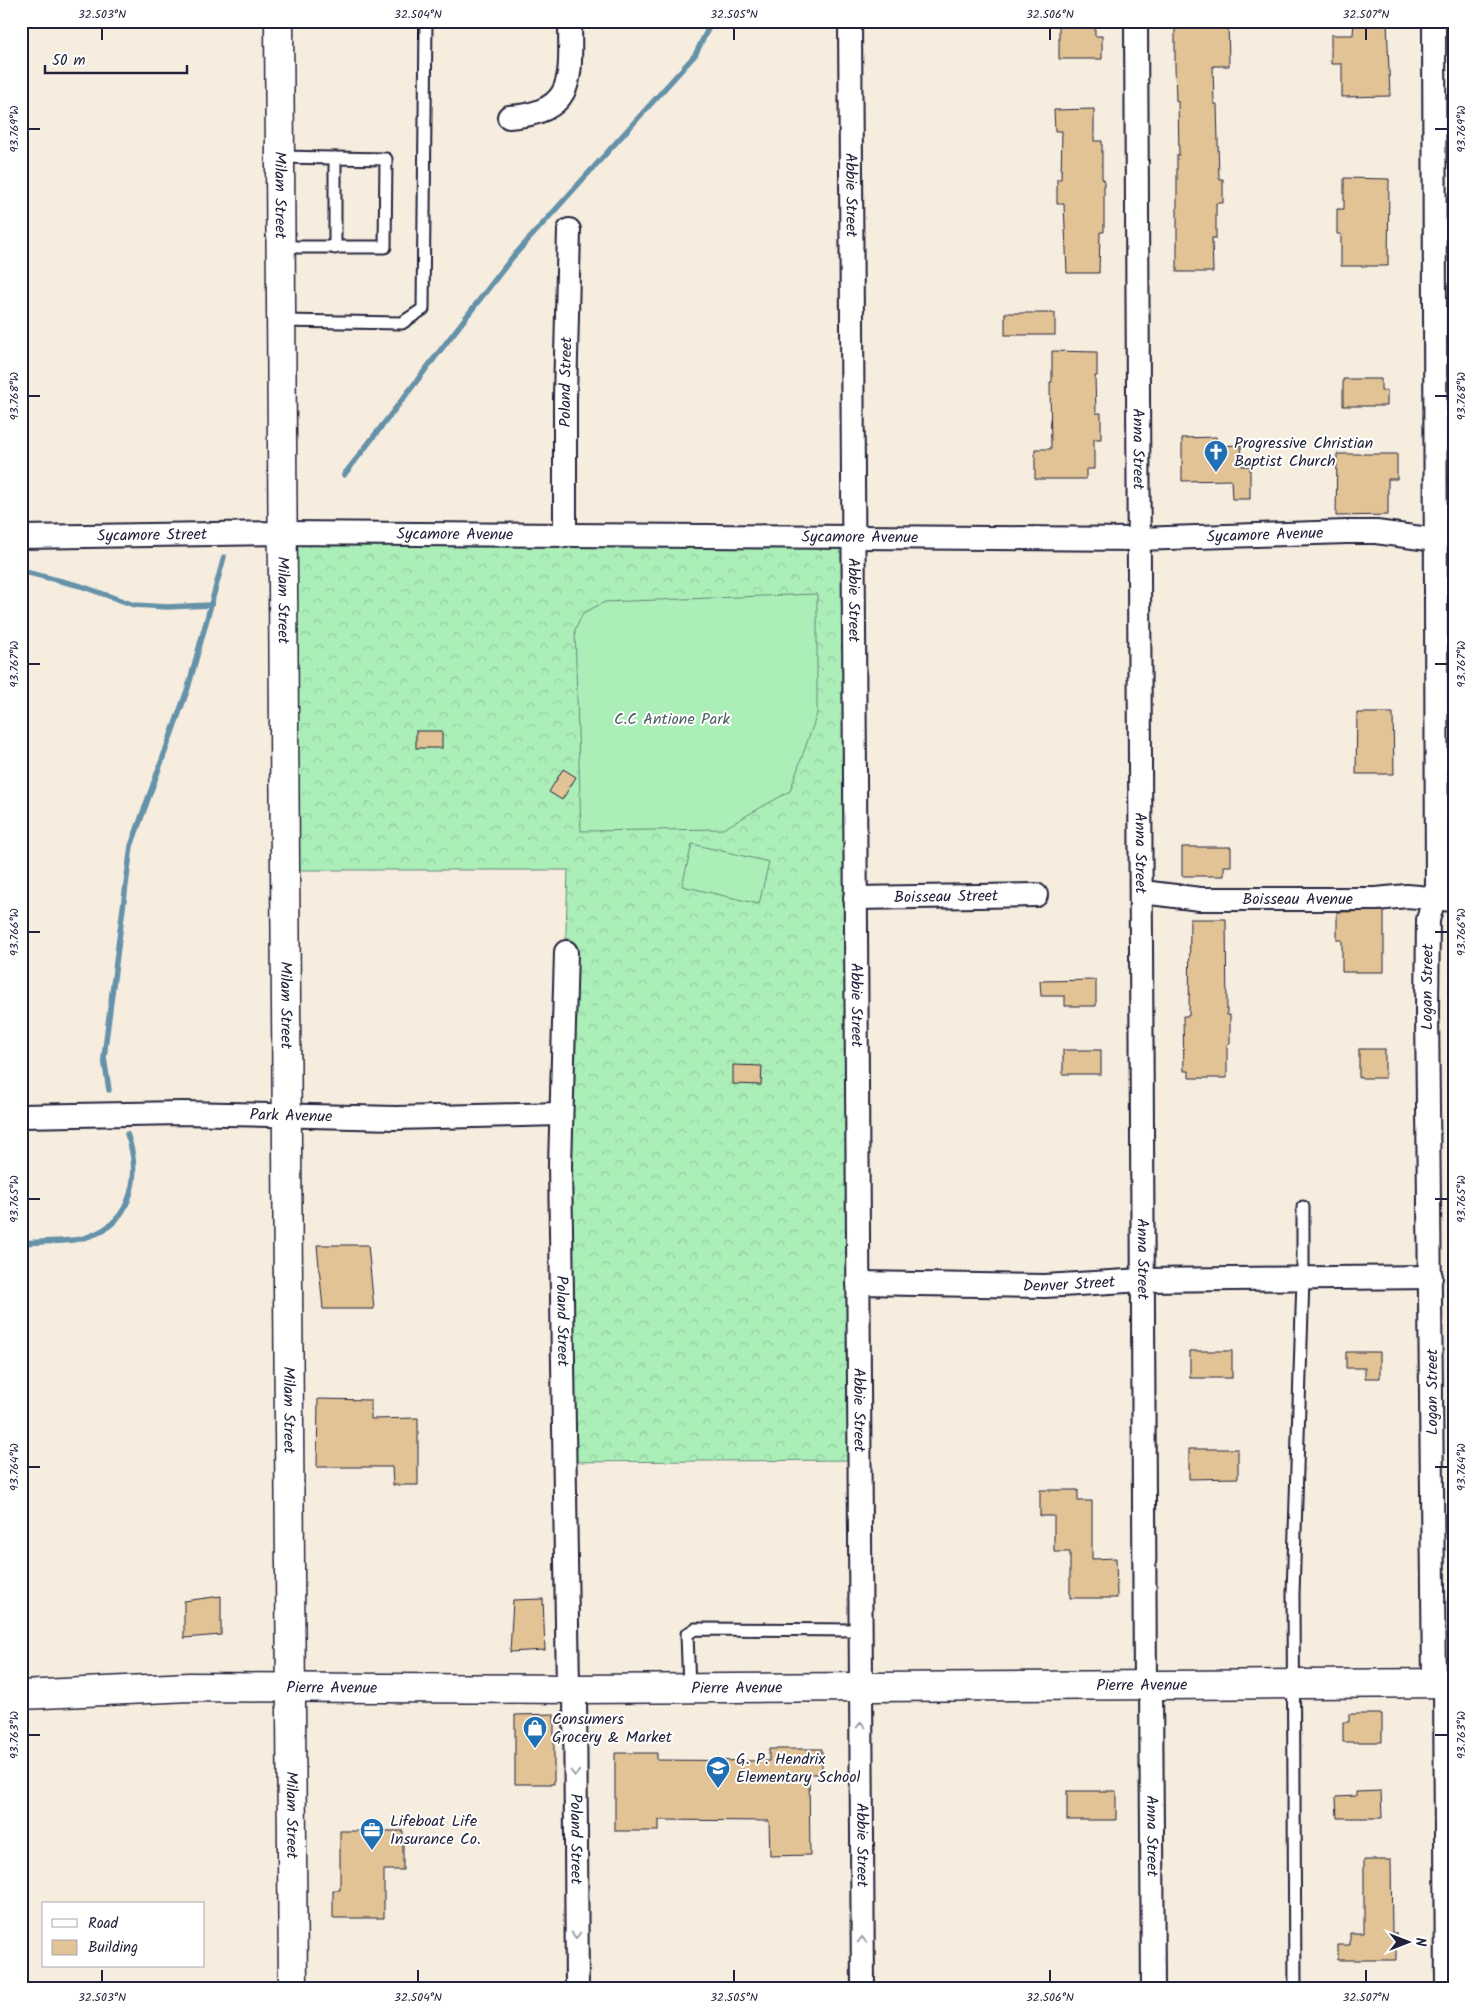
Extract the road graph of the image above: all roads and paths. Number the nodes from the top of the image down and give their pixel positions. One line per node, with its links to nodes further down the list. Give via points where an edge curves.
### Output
1 (279, 21): 8 (street, Milam Street)
2 (426, 21): 13 (lane, via 423,309 402,322)
3 (570, 21): 7 (street, via 570,78 564,92 540,112)
4 (850, 21): 17 (street, Abbie Street)
5 (1136, 21): 19 (street, Anna Street)
6 (1434, 21): 14 (street, Logan Street)
7 (510, 117)
8 (280, 157): 9 (lane); 11 (street, Milam Street)
9 (335, 158): 12 (lane); 12 (lane, via 386,159 385,247)
10 (570, 230): 16 (street, Poland Street)
11 (281, 247): 12 (lane); 13 (street, Milam Street)
12 (335, 248)
13 (281, 322): 15 (street, Milam Street)
14 (1445, 516): 20 (street, Logan Street)
15 (283, 533): 16 (street, Sycamore Avenue); 18 (street, Sycamore Street); 28 (street, Milam Street)
16 (565, 536): 17 (street, Sycamore Avenue)
17 (854, 536): 19 (street, Sycamore Avenue); 23 (street, Abbie Street)
18 (21, 537)
19 (1138, 538): 20 (street, Sycamore Avenue, via 1346,532); 21 (street, Anna Street)
20 (1436, 540): 24 (street, Logan Street, via 1437,888)
21 (1142, 892): 24 (street, Boisseau Avenue, via 1200,899 1376,899 1407,896); 32 (street, Anna Street)
22 (1036, 895): 23 (street, Boisseau Street)
23 (855, 898): 33 (street, Abbie Street)
24 (1443, 899): 30 (street, Logan Street, via 1428,920)
25 (566, 952): 26 (street, Poland Street)
26 (560, 1114): 28 (street, Park Avenue); 41 (street, Poland Street, via 565,1593)
27 (21, 1116): 28 (street, Park Avenue, via 182,1113)
28 (287, 1117): 39 (street, Milam Street)
29 (1303, 1207): 31 (lane)
30 (1431, 1277): 31 (street, Denver Street); 35 (street, Logan Street)
31 (1303, 1279): 32 (street, Denver Street); 36 (lane, via 1292,1594)
32 (1143, 1280): 33 (street, Denver Street, via 1044,1286); 37 (street, Anna Street)
33 (858, 1283): 34 (street, Abbie Street)
34 (860, 1630): 38 (street, Abbie Street); 40 (lane, via 694,1629 687,1634)
35 (1444, 1683): 36 (street, Pierre Avenue); 48 (street, Logan Street)
36 (1294, 1684): 37 (street, Pierre Avenue); 47 (lane, via 1292,1837)
37 (1148, 1685): 38 (street, Pierre Avenue); 46 (street, Anna Street)
38 (861, 1686): 40 (street, Pierre Avenue); 45 (street, Abbie Street, one-way to 38)
39 (290, 1688): 41 (street, Pierre Avenue); 42 (street, Pierre Avenue); 43 (street, Milam Street)
40 (689, 1688): 41 (street, Pierre Avenue)
41 (571, 1689): 44 (street, Poland Street, one-way to 44)
42 (21, 1694)
43 (293, 1989)
44 (577, 1989)
45 (863, 1989)
46 (1153, 1989)
47 (1295, 1989)
48 (1447, 1989)

